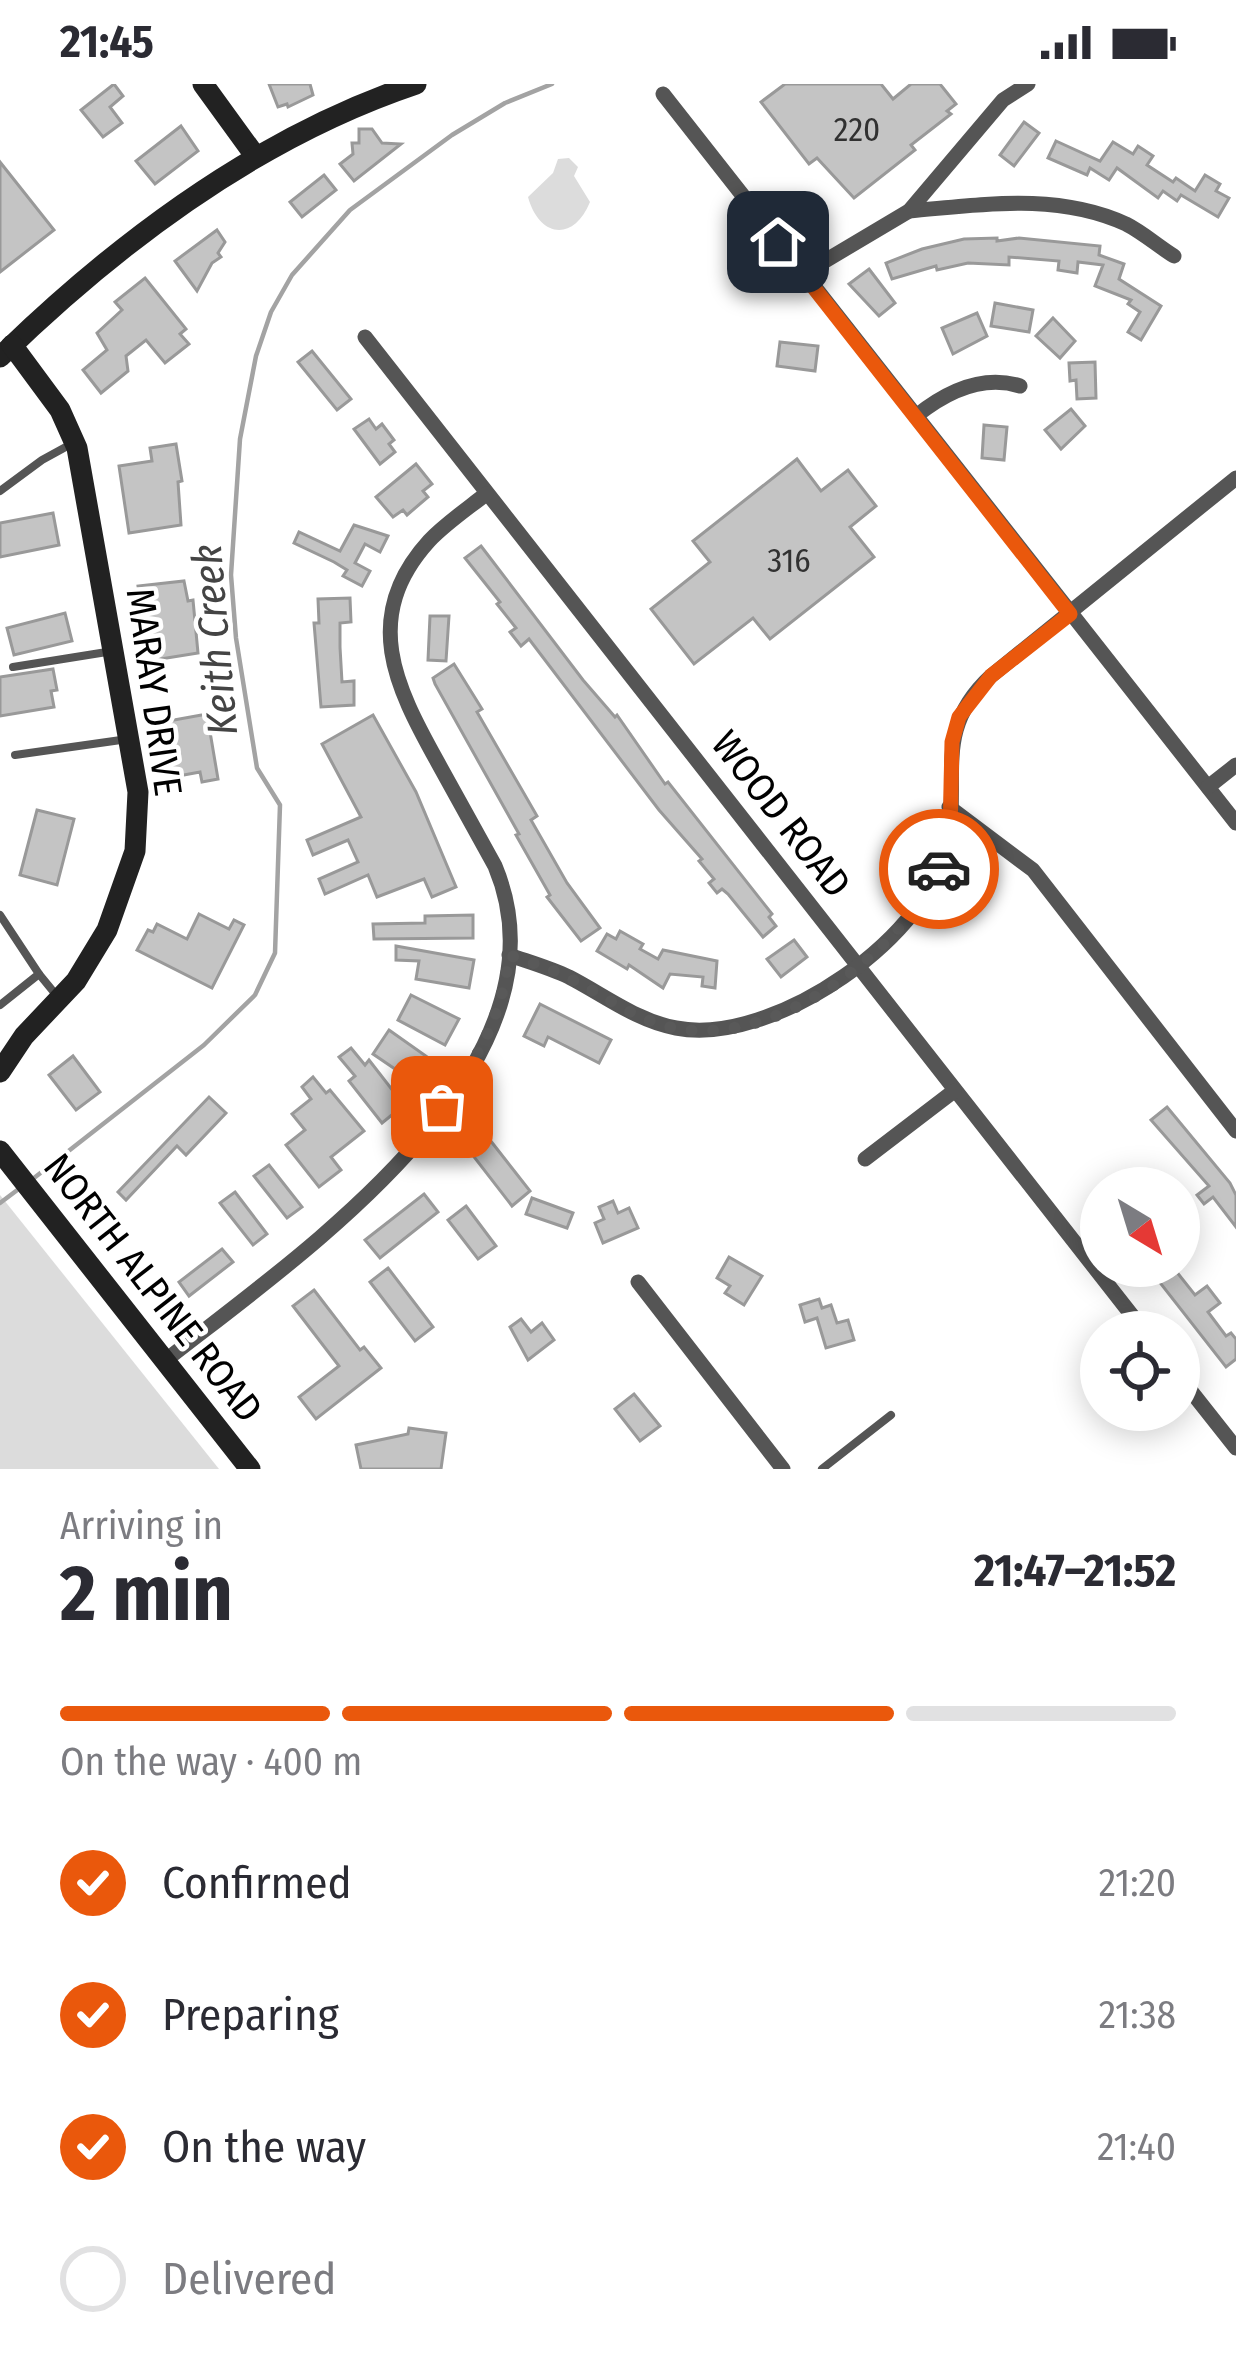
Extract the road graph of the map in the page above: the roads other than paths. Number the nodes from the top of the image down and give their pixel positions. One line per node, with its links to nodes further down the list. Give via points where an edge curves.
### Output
1 (203, 84): 5 (street)
2 (416, 84): 5 (street)
3 (1028, 84): 6 (street, via 1003,100)
4 (663, 94): 8 (street)
5 (256, 157): 10 (street, via 130,243)
6 (909, 211): 7 (street, via 1004,202 1082,210 1127,225); 8 (street)
7 (1174, 256)
8 (803, 274): 12 (street)
9 (365, 337): 16 (street, WOOD ROAD)
10 (6, 351): 13 (street, MARAY DRIVE, via 60,410)
11 (1020, 386): 12 (street, via 973,384)
12 (916, 416): 17 (street)
13 (74, 442): 15 (lane); 18 (street, MARAY DRIVE)
14 (1236, 478): 17 (street)
15 (0, 491)
16 (486, 494): 27 (street, via 412,565 390,643 408,707 500,879); 28 (street, WOOD ROAD)
17 (1070, 614): 23 (street); 24 (street, via 991,676 964,708 953,730)
18 (114, 651): 19 (lane); 20 (street, MARAY DRIVE)
19 (13, 667)
20 (129, 739): 21 (lane); 30 (street, MARAY DRIVE, via 138,792 135,851 107,930)
21 (15, 755)
22 (1236, 765): 23 (street)
23 (1208, 788): 25 (street)
24 (949, 807): 28 (street, via 950,835 935,876); 36 (street, via 1034,870)
25 (1236, 823)
26 (0, 915): 29 (lane)
27 (509, 955): 28 (street, via 638,1016 695,1031 789,1011); 42 (street, via 490,1035 409,1150 322,1236)
28 (858, 966): 35 (street, WOOD ROAD)
29 (39, 974): 30 (lane); 31 (lane)
30 (59, 999): 32 (street, MARAY DRIVE)
31 (0, 1005)
32 (23, 1036): 33 (street); 34 (street)
33 (0, 1045)
34 (0, 1072)
35 (954, 1091): 39 (street); 41 (street, WOOD ROAD)
36 (1236, 1131)
37 (0, 1136): 38 (street, NORTH ALPINE ROAD)
38 (6, 1158): 42 (street, NORTH ALPINE ROAD)
39 (865, 1159)
40 (638, 1282): 47 (street)
41 (1127, 1311)
42 (166, 1360): 46 (street, NORTH ALPINE ROAD)
43 (1200, 1403): 45 (street)
44 (891, 1415): 48 (lane)
45 (1236, 1448)
46 (250, 1469)
47 (783, 1469)
48 (822, 1469)

